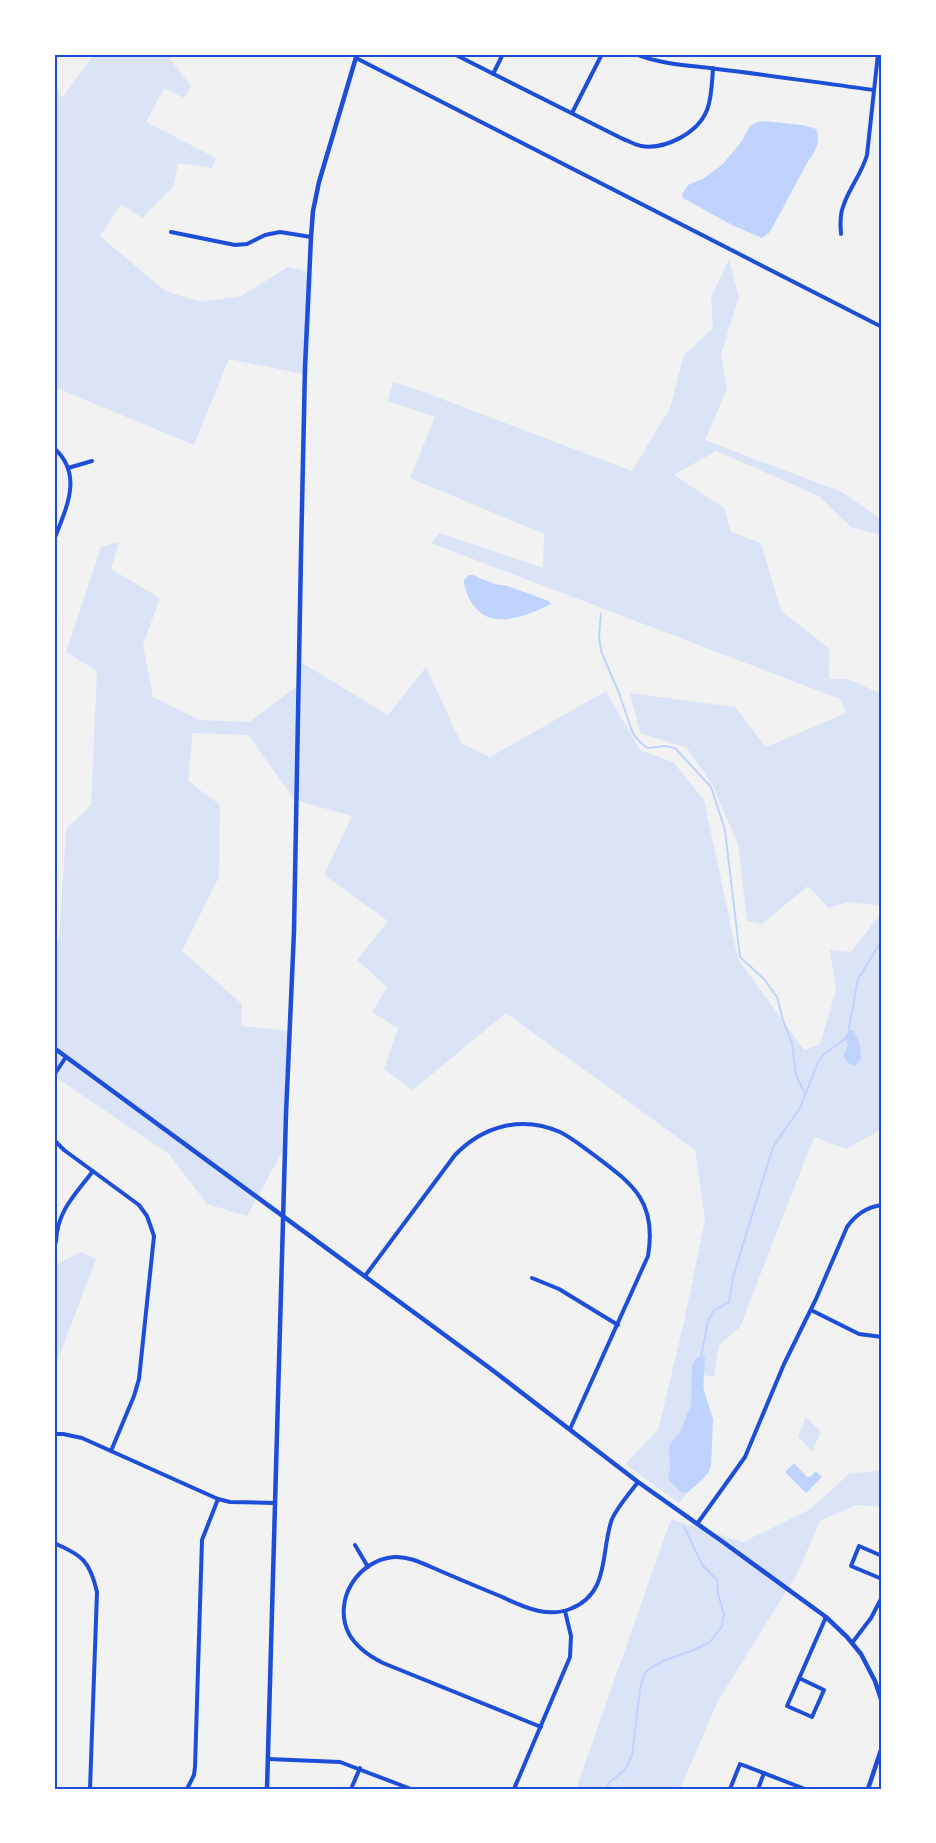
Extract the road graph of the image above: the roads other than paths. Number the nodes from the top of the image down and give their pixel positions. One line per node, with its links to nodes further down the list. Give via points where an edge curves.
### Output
1 (454, 54): 8 (street)
2 (503, 54): 8 (street)
3 (602, 54): 10 (street)
4 (635, 54): 7 (street, via 652,61)
5 (878, 54): 9 (street)
6 (356, 56): 13 (street, via 325,157); 14 (street)
7 (713, 68): 9 (street); 10 (street, via 703,118 678,139 661,145 632,143)
8 (494, 74): 10 (street)
9 (874, 90): 12 (street, via 867,155 844,204)
10 (572, 113)
11 (171, 232): 13 (street, via 235,245 280,232)
12 (841, 234)
13 (311, 237): 25 (street)
14 (882, 327)
15 (54, 447): 17 (street)
16 (92, 461): 17 (street)
17 (68, 468): 18 (street, via 70,496)
18 (54, 540)
19 (54, 1048): 20 (street)
20 (66, 1057): 21 (street); 25 (street)
21 (54, 1075)
22 (54, 1140): 23 (street)
23 (93, 1171): 26 (street, via 63,1212); 34 (street, via 139,1205 154,1240 138,1384)
24 (882, 1205): 29 (street, via 867,1209 847,1227)
25 (284, 1215): 27 (street); 37 (street)
26 (56, 1242)
27 (365, 1276): 30 (street, via 466,1144 500,1126 537,1125 566,1135 623,1176 645,1206 650,1228 648,1256); 32 (street)
28 (532, 1278): 30 (street)
29 (811, 1310): 31 (street, via 859,1334); 38 (street, via 745,1457)
30 (618, 1325): 32 (street)
31 (882, 1337)
32 (570, 1429): 35 (street)
33 (54, 1434): 34 (street, via 82,1438)
34 (111, 1451): 36 (street)
35 (638, 1482): 38 (street); 45 (street, via 612,1520 603,1571 596,1586 581,1603)
36 (218, 1499): 37 (street); 56 (street, via 202,1540 195,1767)
37 (275, 1503): 52 (street)
38 (697, 1524): 46 (street)
39 (54, 1543): 55 (street, via 80,1556 93,1573 97,1592)
40 (354, 1545): 42 (street)
41 (882, 1556): 43 (street, via 859,1546 851,1566)
42 (368, 1567): 45 (street, via 387,1558 406,1558 533,1610); 50 (street, via 350,1586 344,1611 349,1634 362,1650 383,1663)
43 (882, 1579)
44 (882, 1597): 47 (street)
45 (565, 1611): 50 (street, via 571,1636 570,1657)
46 (826, 1617): 47 (street); 48 (street)
47 (852, 1643): 49 (street, via 870,1670)
48 (799, 1678): 48 (street, via 787,1706 812,1717 824,1690)
49 (882, 1702)
50 (541, 1727): 60 (street)
51 (882, 1747): 64 (street)
52 (268, 1760): 53 (street, via 332,1761); 57 (street)
53 (360, 1768): 58 (street); 59 (street)
54 (764, 1773): 61 (street, via 740,1764); 62 (street); 63 (street)
55 (90, 1789)
56 (187, 1789)
57 (267, 1789)
58 (351, 1789)
59 (411, 1789)
60 (514, 1789)
61 (730, 1789)
62 (758, 1789)
63 (805, 1789)
64 (868, 1789)

